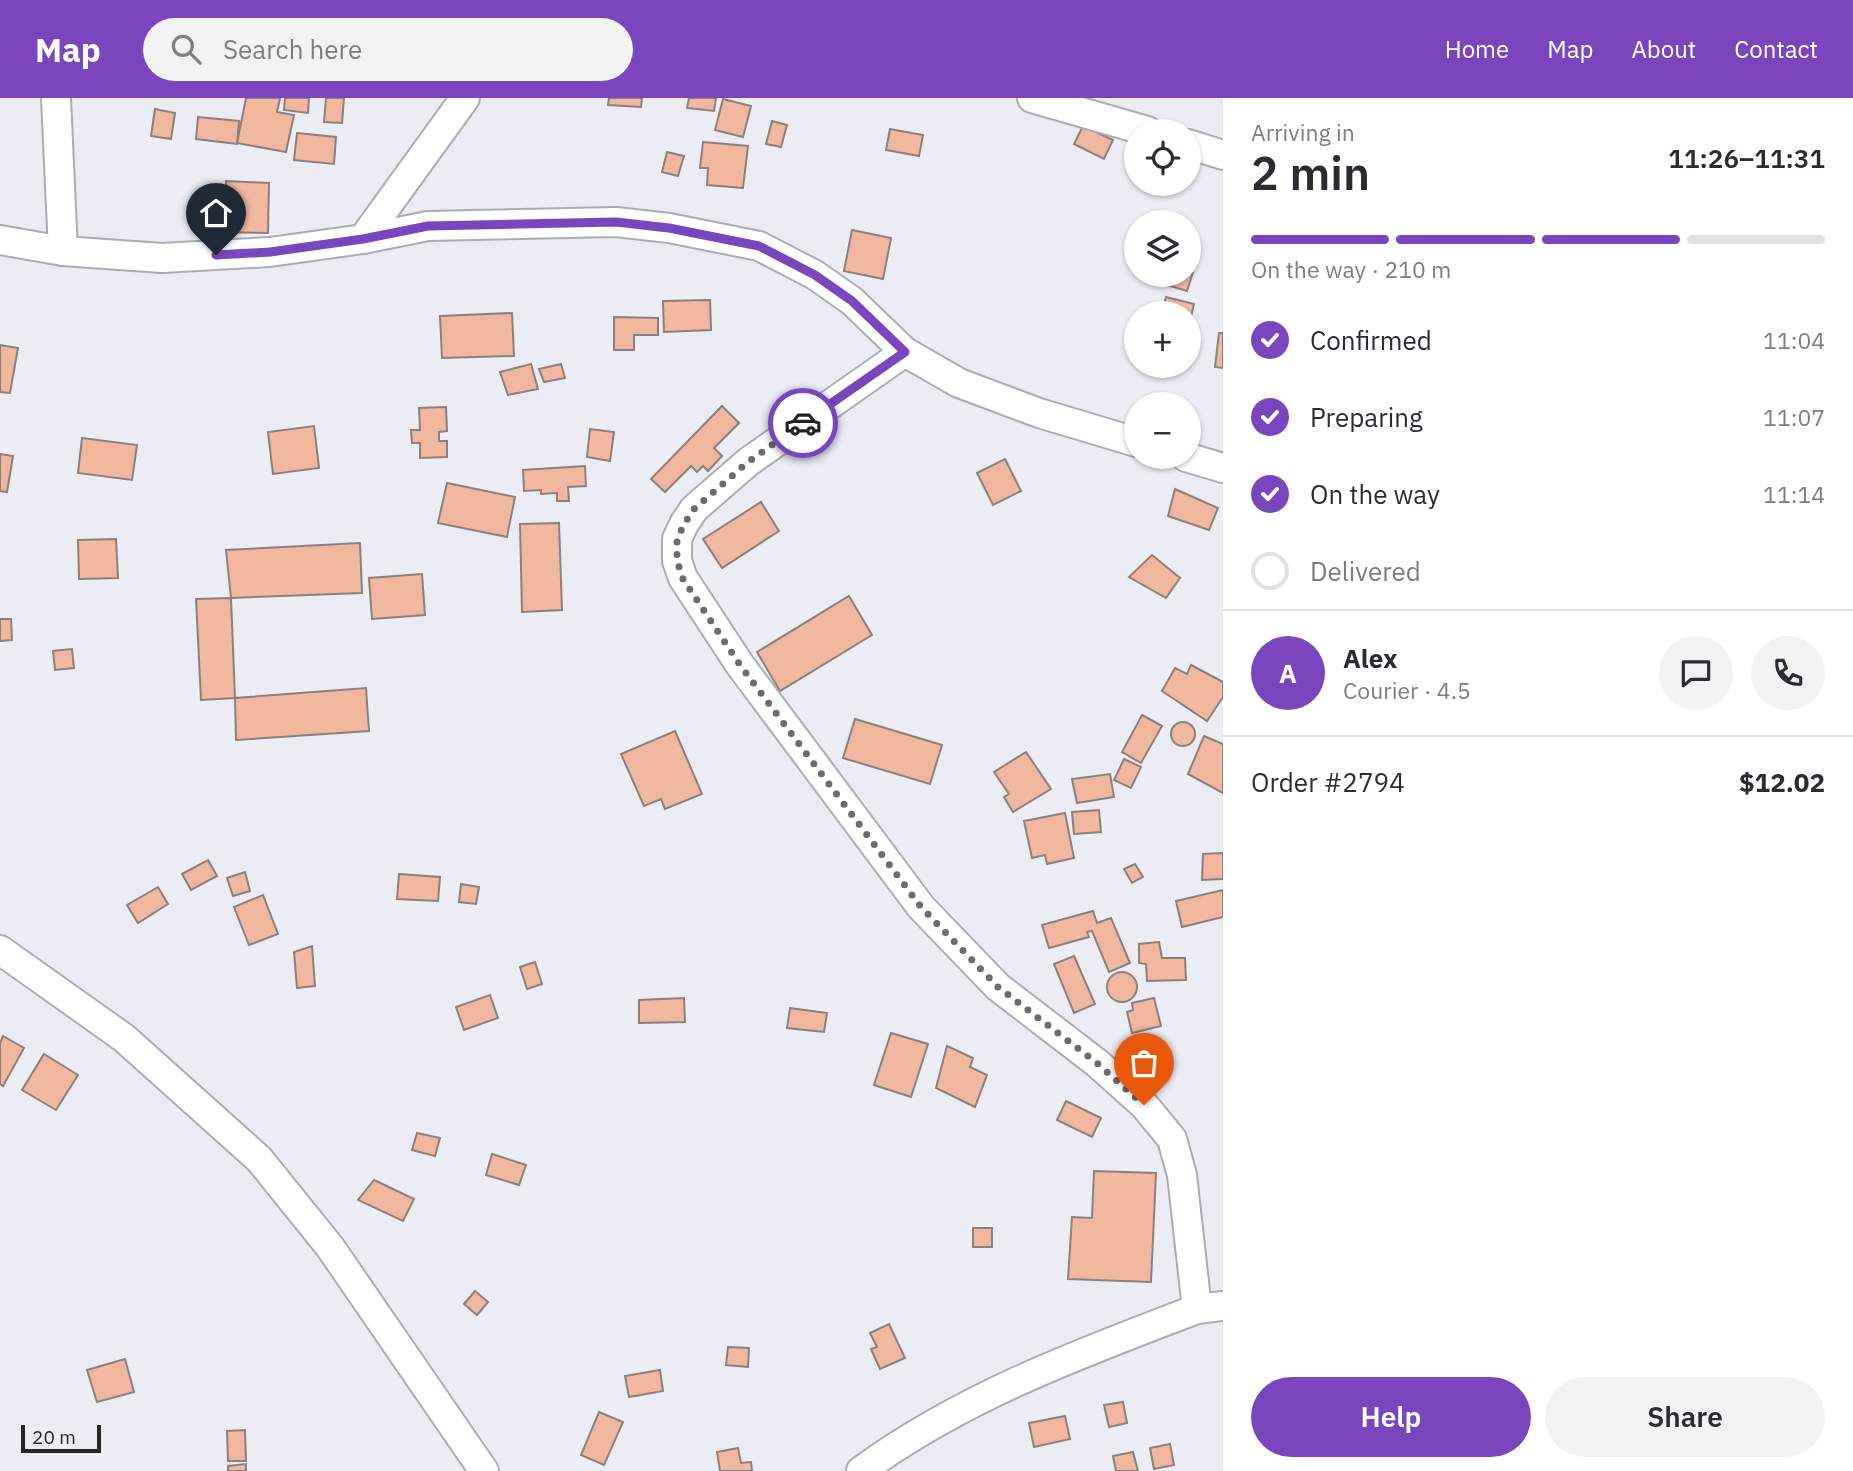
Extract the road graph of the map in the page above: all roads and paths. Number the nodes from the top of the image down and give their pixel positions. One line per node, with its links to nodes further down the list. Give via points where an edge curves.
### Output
1 (56, 98): 10 (street)
2 (465, 98): 8 (street)
3 (1032, 98): 4 (street)
4 (1073, 103): 5 (street)
5 (1124, 122)
6 (1201, 148): 7 (street)
7 (1223, 155)
8 (363, 239): 10 (street, via 270,252 162,258); 11 (street, via 428,226 616,222 759,246 815,275 852,301)
9 (0, 240): 10 (street)
10 (63, 251)
11 (905, 352): 12 (street, via 959,383); 16 (street, via 748,462 694,509 677,540 677,561 683,579 740,665 921,907 998,987 1097,1063 1144,1105 1172,1139)
12 (1124, 438)
13 (1201, 461): 14 (street)
14 (1223, 468)
15 (0, 950): 17 (street, via 124,1038 258,1159 330,1247)
16 (1210, 1308): 18 (street, via 1126,1336 985,1396)
17 (484, 1471)
18 (861, 1471)

